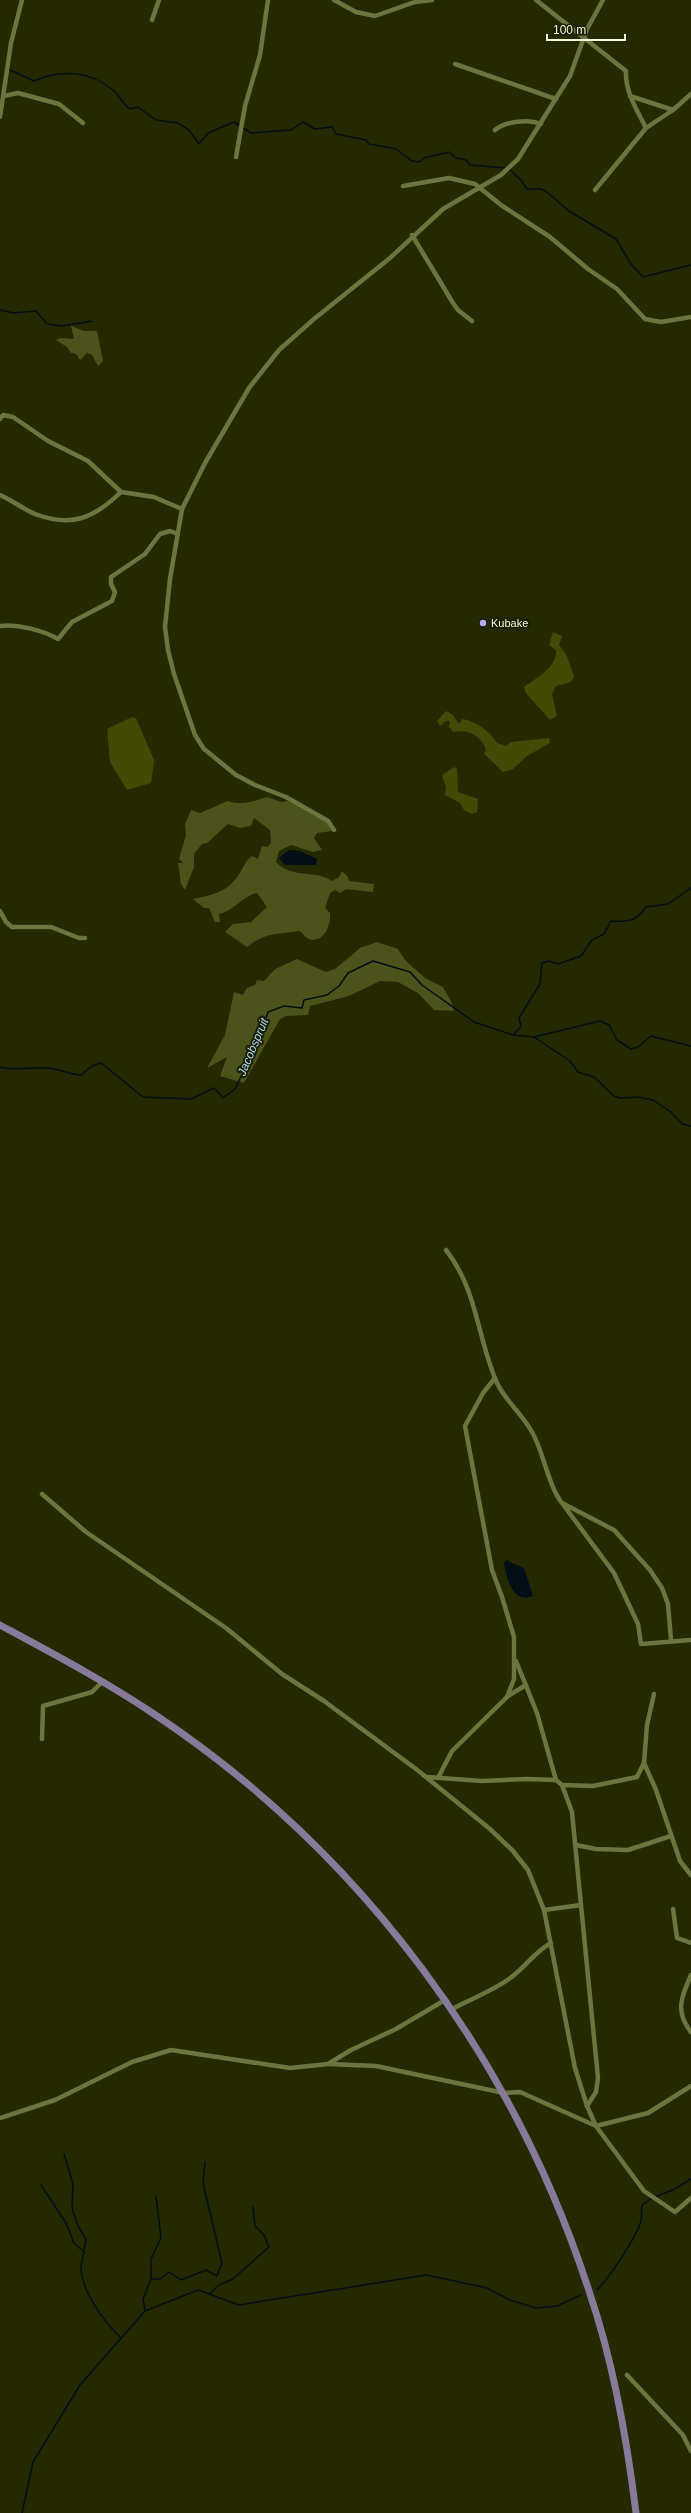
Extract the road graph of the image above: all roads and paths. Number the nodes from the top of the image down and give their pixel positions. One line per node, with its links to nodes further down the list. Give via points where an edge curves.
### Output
1 (22, 0): 12 (street, via 11,43)
2 (159, 0): 8 (street)
3 (268, 0): 21 (street, via 260,56 245,106)
4 (334, 0): 5 (street, via 356,12 375,16 415,2)
5 (432, 0)
6 (536, 0): 9 (street)
7 (603, 0): 9 (street)
8 (152, 20)
9 (584, 37): 13 (street, via 626,71 625,82); 14 (street, via 570,76)
10 (454, 64): 14 (street)
11 (691, 94): 15 (street)
12 (4, 96): 16 (street); 17 (street, via 18,93 59,104)
13 (630, 96): 15 (street); 19 (street)
14 (556, 99): 18 (street)
15 (672, 110): 19 (street)
16 (0, 117)
17 (83, 123)
18 (541, 124): 20 (street, via 527,120 500,125); 23 (street, via 509,169)
19 (646, 128): 24 (street)
20 (495, 130)
21 (236, 157)
22 (403, 186): 23 (street, via 449,178)
23 (480, 187): 25 (street, via 443,209); 26 (street, via 500,205 537,227 617,289 645,319 661,322)
24 (595, 190)
25 (412, 235): 27 (street, via 453,303); 31 (street, via 390,258 314,319 270,361 249,388 205,463)
26 (691, 317)
27 (472, 321)
28 (0, 419): 29 (street, via 3,415 13,417 48,441 88,461)
29 (121, 492): 30 (street, via 92,516 66,521 35,514); 31 (street, via 154,496)
30 (0, 495)
31 (182, 509): 32 (street)
32 (178, 534): 33 (street, via 170,531 160,534 145,554 111,577 110,584 115,592 112,600 72,622 58,639 45,632 11,625); 34 (street, via 165,627 174,674 195,735 204,749 236,775 328,821)
33 (0, 626)
34 (334, 830)
35 (0, 911): 36 (street, via 12,927 51,927)
36 (85, 938)
37 (446, 1250): 38 (street, via 458,1267 471,1297)
38 (495, 1378): 40 (street, via 505,1397 516,1407 532,1432 552,1487); 44 (street, via 483,1393 465,1426 492,1570 514,1637)
39 (42, 1494): 51 (street, via 86,1532 226,1628 282,1674 324,1701)
40 (562, 1503): 42 (street, via 614,1530 650,1570 662,1588 668,1604); 42 (street, via 614,1573 638,1624 641,1644)
41 (0, 1625): 45 (main road)
42 (671, 1640): 43 (street)
43 (691, 1640)
44 (516, 1660): 46 (street); 48 (street, via 514,1679)
45 (102, 1682): 49 (street, via 92,1692 42,1706); 64 (main road, via 155,1714 191,1740 290,1822 349,1879 384,1918)
46 (526, 1685): 48 (street); 53 (street, via 537,1713)
47 (654, 1694): 50 (street, via 647,1725)
48 (506, 1697): 52 (street, via 452,1751)
49 (42, 1739)
50 (644, 1764): 54 (street, via 640,1774 633,1779 593,1786); 55 (street, via 656,1790)
51 (426, 1777): 52 (street); 60 (street, via 513,1851 528,1870)
52 (438, 1778): 53 (street, via 482,1782)
53 (556, 1780): 54 (street)
54 (562, 1785): 56 (street, via 572,1812)
55 (671, 1836): 56 (street, via 628,1850); 57 (street, via 680,1861)
56 (576, 1845): 58 (street)
57 (691, 1875)
58 (581, 1905): 60 (street); 70 (street, via 598,2078 596,2092)
59 (673, 1909): 62 (street, via 677,1938)
60 (544, 1910): 61 (street)
61 (550, 1943): 65 (street, via 536,1952 523,1968 509,1979); 70 (street, via 574,2068)
62 (691, 1943)
63 (691, 1975): 66 (street, via 679,2005 680,2015)
64 (446, 2000): 65 (main road); 67 (street)
65 (452, 2009): 69 (main road)
66 (691, 2032)
67 (328, 2064): 69 (street, via 376,2066); 71 (street, via 290,2068 171,2050 132,2062 55,2100 10,2117)
68 (691, 2086): 72 (street, via 648,2114)
69 (504, 2093): 72 (street, via 520,2092); 76 (main road, via 551,2188 591,2296 616,2389)
70 (587, 2106): 72 (street)
71 (0, 2118)
72 (596, 2126): 73 (street, via 644,2191 652,2198 675,2212)
73 (691, 2198)
74 (627, 2375): 75 (street, via 683,2435)
75 (691, 2451)
76 (636, 2513)

